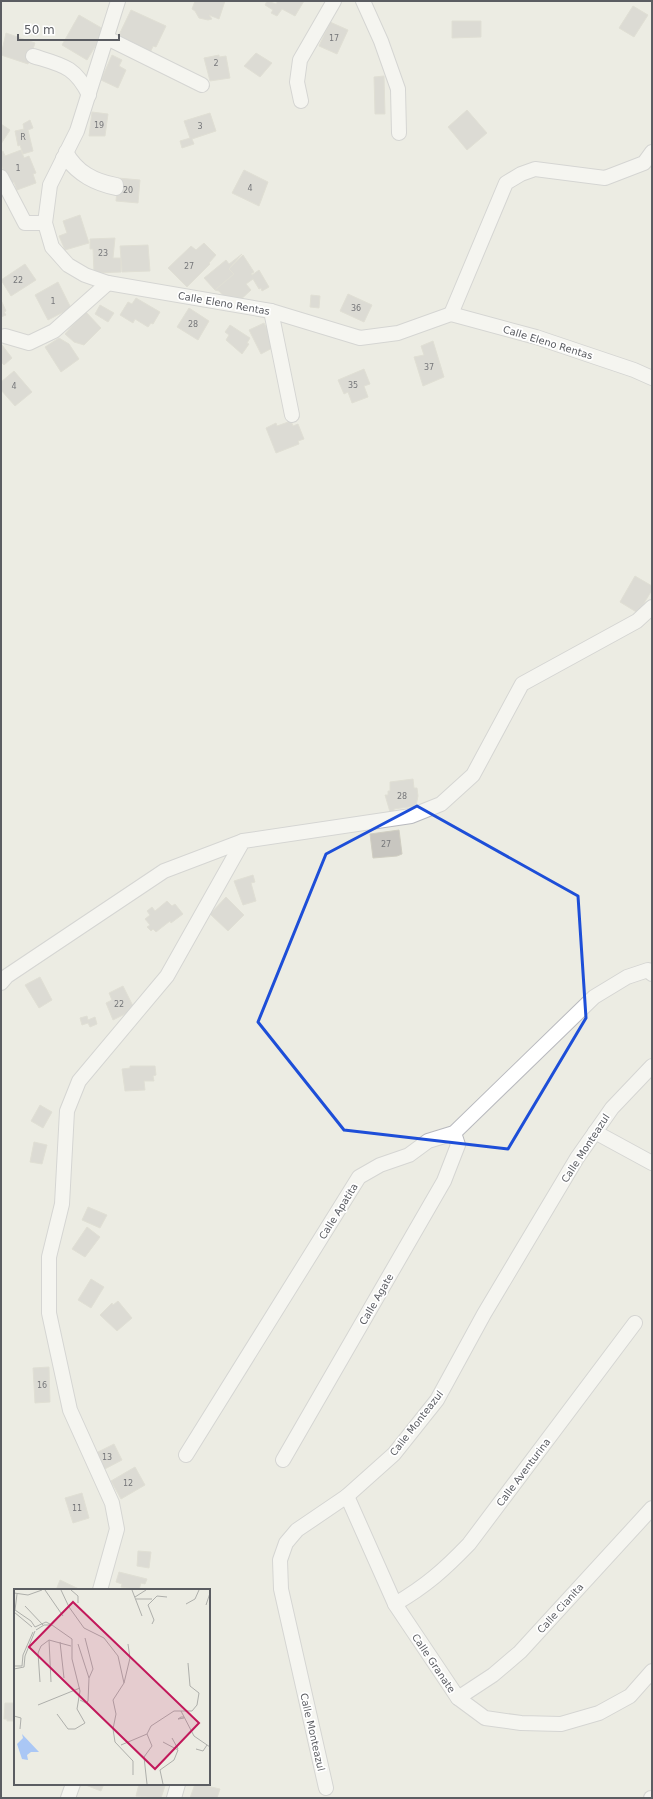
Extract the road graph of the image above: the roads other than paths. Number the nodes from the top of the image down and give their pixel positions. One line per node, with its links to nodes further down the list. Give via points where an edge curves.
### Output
1 (118, 1): 4 (street, Calle Eleno Rentas)
2 (334, 1): 8 (street, via 300,60 297,82)
3 (362, 1): 9 (street, via 381,41 398,89)
4 (107, 38): 6 (street); 7 (street, Calle Eleno Rentas)
5 (33, 56): 7 (street, via 73,71 82,81)
6 (202, 85)
7 (89, 96): 12 (street, Calle Eleno Rentas, via 77,131 50,185)
8 (301, 101)
9 (399, 133)
10 (652, 152): 15 (street, via 644,163 605,178 535,169 506,183)
11 (1, 177): 12 (street, via 26,223)
12 (45, 223): 13 (street, Calle Eleno Rentas, via 52,247 68,265 85,275)
13 (108, 283): 14 (street, Calle Eleno Rentas); 16 (street, via 54,330 29,343)
14 (271, 311): 15 (street, Calle Eleno Rentas, via 360,338 398,333); 18 (street)
15 (451, 314): 17 (street, Calle Eleno Rentas, via 536,337)
16 (5, 336)
17 (652, 378)
18 (292, 415)
19 (652, 607): 20 (street, via 638,621 522,684 474,775 441,804 411,816)
20 (243, 841): 22 (street, via 164,871 7,976); 32 (street, via 167,976 78,1081 67,1111 62,1204 49,1257 49,1313 70,1410 112,1503 117,1529)
21 (652, 974): 25 (street, Calle Apatita, via 648,970 627,977 594,997)
22 (1, 983)
23 (652, 1066): 24 (street, Calle Monteazul, via 612,1108)
24 (596, 1132): 26 (street); 30 (street, Calle Monteazul, via 530,1237 437,1400 394,1454)
25 (454, 1133): 28 (street, Calle Apatita, via 428,1142 409,1155 380,1165 359,1177); 29 (street, Calle Agate, via 458,1144 444,1181)
26 (652, 1163)
27 (635, 1323): 33 (street, Calle Aventurina, via 469,1544 421,1589)
28 (186, 1455)
29 (283, 1460)
30 (347, 1496): 33 (street, Calle Granate); 38 (street, Calle Monteazul, via 297,1530 286,1543 280,1560 281,1589)
31 (652, 1508): 35 (street, Calle Cianita, via 520,1652 493,1675)
32 (100, 1589)
33 (395, 1604): 35 (street, Calle Granate)
34 (652, 1671): 35 (street, Calle Granate, via 630,1696 599,1713 561,1724 521,1723 485,1718)
35 (458, 1698)
36 (73, 1785): 39 (street)
37 (178, 1785): 40 (street)
38 (328, 1795)
39 (68, 1798)
40 (174, 1798)

